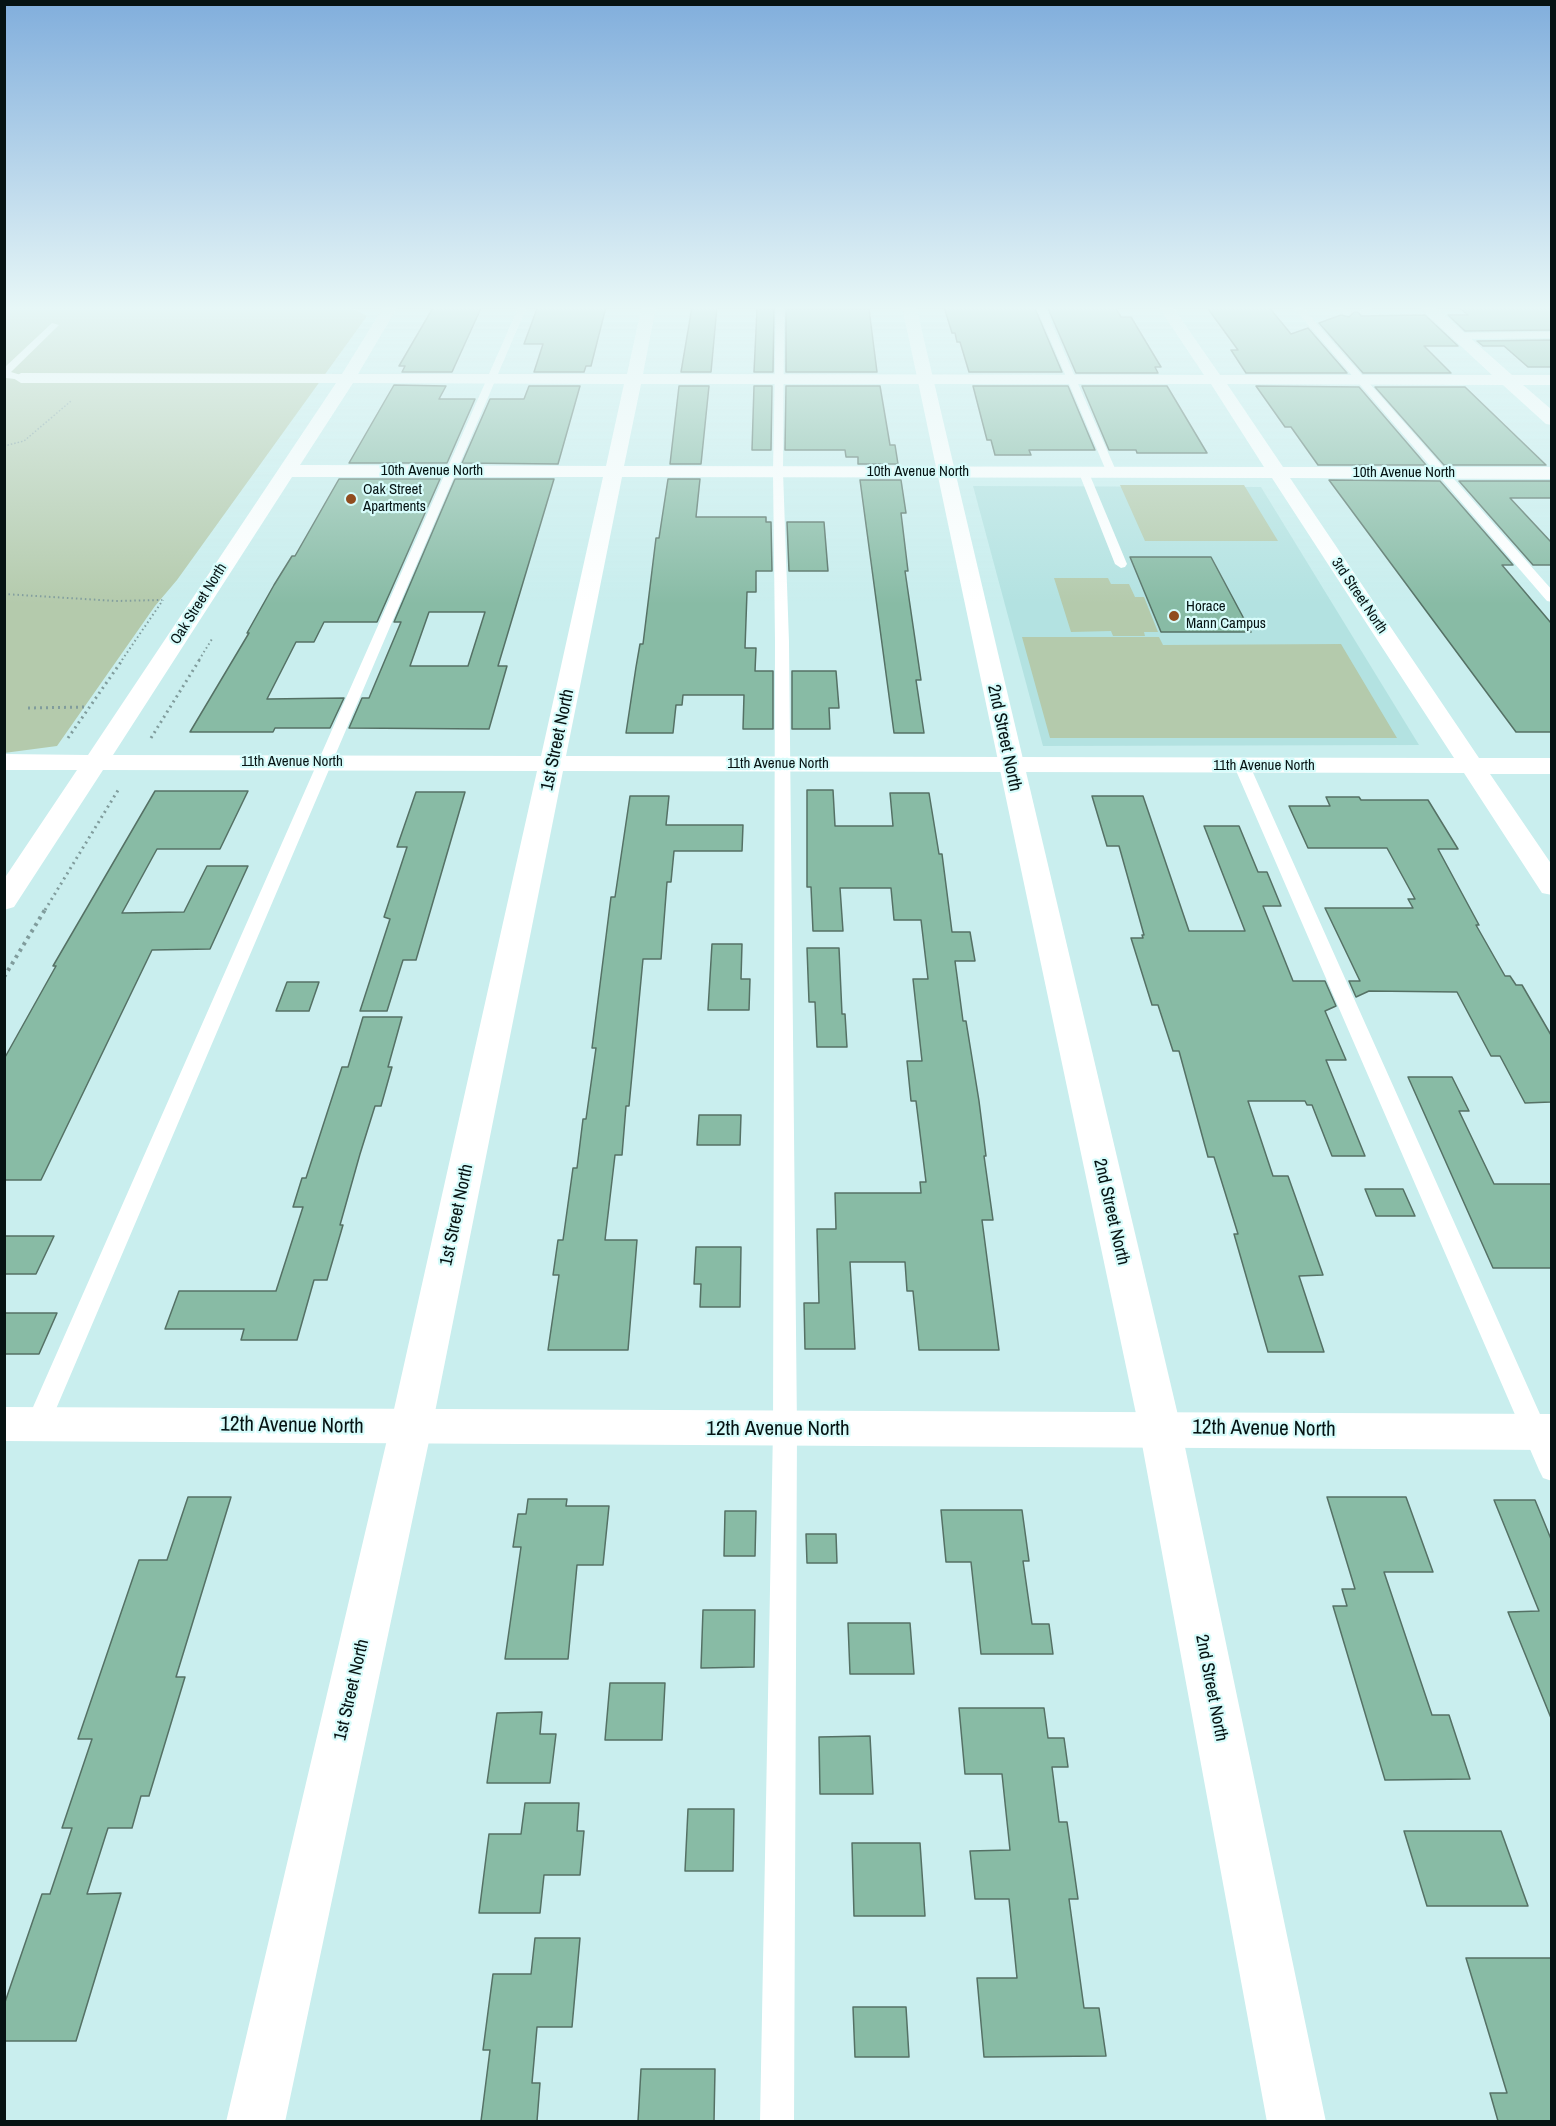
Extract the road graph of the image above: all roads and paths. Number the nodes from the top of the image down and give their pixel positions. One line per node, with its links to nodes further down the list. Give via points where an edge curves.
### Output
1 (66, 405): 12 (path, via 24,441)
2 (330, 405): 13 (street, Oak Street North)
3 (480, 405): 14 (lane)
4 (628, 405): 15 (street, 1st Street North)
5 (780, 405): 16 (lane)
6 (932, 405): 17 (street, 2nd Street North)
7 (1084, 405): 19 (lane)
8 (1233, 405): 20 (street, 3rd Street North)
9 (1384, 405): 21 (lane)
10 (1535, 405): 11 (street)
11 (1551, 420)
12 (4, 446)
13 (285, 471): 14 (street, 10th Avenue North); 31 (street, Oak Street North)
14 (449, 471): 15 (street, 10th Avenue North); 33 (lane)
15 (614, 472): 16 (street, 10th Avenue North); 34 (street, 1st Street North)
16 (778, 472): 17 (street, 10th Avenue North); 35 (lane)
17 (947, 472): 18 (street, 10th Avenue North); 36 (street, 2nd Street North)
18 (1084, 473): 19 (street, 10th Avenue North); 23 (lane)
19 (1112, 473): 20 (street, 10th Avenue North)
20 (1277, 473): 21 (street, 10th Avenue North); 37 (street, 3rd Street North)
21 (1441, 473): 22 (street, 10th Avenue North); 25 (lane)
22 (1551, 473)
23 (1121, 564)
24 (4, 594): 28 (path, via 163,600)
25 (1551, 598)
26 (218, 629): 32 (path)
27 (28, 708): 28 (path)
28 (89, 708): 30 (path)
29 (4, 762): 30 (street, 11th Avenue North)
30 (51, 762): 31 (street, 11th Avenue North)
31 (97, 762): 32 (street, 11th Avenue North); 41 (street, Oak Street North)
32 (136, 762): 33 (street, 11th Avenue North); 42 (path)
33 (324, 762): 34 (street, 11th Avenue North); 43 (lane)
34 (553, 762): 35 (street, 11th Avenue North); 44 (street, 1st Street North)
35 (782, 764): 36 (street, 11th Avenue North); 46 (lane)
36 (1010, 765): 39 (street, 11th Avenue North); 45 (street, 2nd Street North)
37 (1471, 765): 38 (street, 11th Avenue North); 39 (street, 11th Avenue North); 40 (street, 3rd Street North)
38 (1551, 765)
39 (1242, 766): 47 (lane)
40 (1551, 887)
41 (4, 900)
42 (4, 977)
43 (21, 1423): 44 (street, 12th Avenue North)
44 (411, 1427): 46 (street, 12th Avenue North); 49 (street, 1st Street North)
45 (1160, 1428): 46 (street, 12th Avenue North); 47 (street, 12th Avenue North); 51 (street, 2nd Street North)
46 (785, 1429): 50 (lane)
47 (1543, 1432): 48 (lane)
48 (1551, 1470)
49 (255, 2121)
50 (777, 2121)
51 (1297, 2121)

